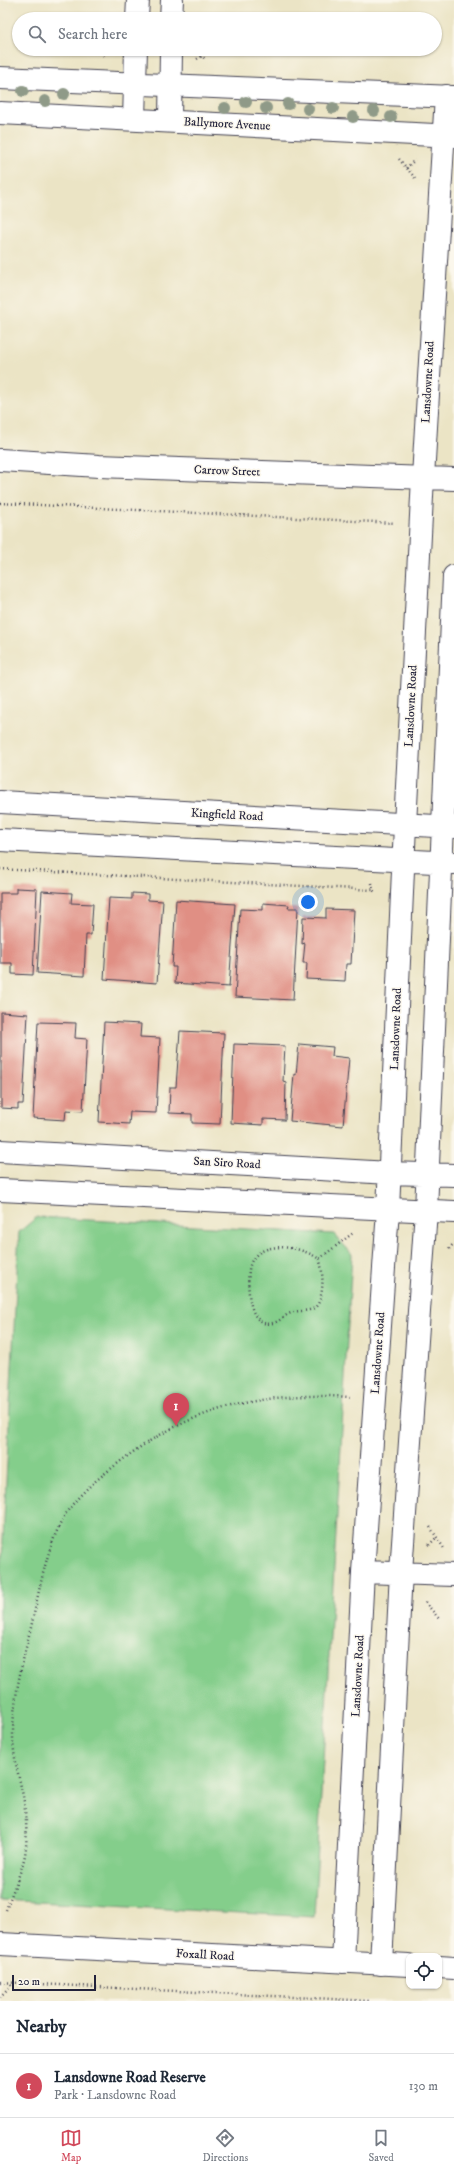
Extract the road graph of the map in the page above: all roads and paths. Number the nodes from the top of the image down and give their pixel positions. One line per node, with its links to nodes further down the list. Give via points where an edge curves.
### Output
1 (138, 0): 3 (street)
2 (172, 0): 4 (street)
3 (137, 12)
4 (171, 12)
5 (104, 56): 9 (path, via 108,61)
6 (136, 56): 10 (street)
7 (170, 56): 11 (street)
8 (0, 78): 9 (street)
9 (108, 83): 10 (street)
10 (135, 84): 11 (street); 14 (street)
11 (170, 85): 12 (street); 15 (street)
12 (450, 97): 16 (street, Lansdowne Road)
13 (0, 113): 14 (street, Ballymore Avenue)
14 (134, 120): 15 (street, Ballymore Avenue)
15 (170, 121): 16 (street, Ballymore Avenue)
16 (448, 136): 20 (street, Lansdowne Road)
17 (397, 157): 18 (path)
18 (417, 180)
19 (0, 460): 20 (street, Carrow Street, via 99,466)
20 (423, 477): 21 (street, Carrow Street); 26 (street, Lansdowne Road)
21 (454, 479)
22 (0, 503): 23 (path)
23 (402, 524)
24 (454, 576): 27 (street)
25 (0, 802): 26 (street, Kingfield Road)
26 (405, 825): 27 (street, Kingfield Road); 30 (street, Lansdowne Road)
27 (448, 827): 31 (street)
28 (0, 840): 29 (street)
29 (372, 859): 30 (street); 33 (path)
30 (403, 860): 31 (street); 36 (street, Lansdowne Road)
31 (447, 863): 37 (street)
32 (0, 869): 33 (path)
33 (372, 890): 34 (path)
34 (381, 897)
35 (0, 1151): 36 (street, San Siro Road)
36 (390, 1173): 37 (street, San Siro Road); 40 (street, Lansdowne Road)
37 (427, 1174): 38 (street, San Siro Road); 41 (street)
38 (454, 1175)
39 (0, 1190): 40 (street)
40 (388, 1210): 41 (street); 46 (street, Lansdowne Road)
41 (426, 1210): 42 (street); 47 (street)
42 (454, 1212)
43 (354, 1233): 44 (path)
44 (319, 1259): 44 (path, via 307,1251 268,1247 255,1256 248,1276 250,1305 257,1318 266,1323 275,1323 290,1313 313,1309 319,1304 323,1282)
45 (351, 1397): 49 (path, via 255,1400 218,1409 178,1424 134,1450 89,1486 69,1509 57,1531 43,1575 21,1668 13,1735 15,1766 23,1796 26,1824 25,1854)
46 (363, 1572): 47 (street); 51 (street, Lansdowne Road)
47 (401, 1572): 48 (street); 52 (street)
48 (454, 1575)
49 (6, 1910)
50 (0, 1944): 51 (street, Foxall Road)
51 (343, 1962): 52 (street, Foxall Road)
52 (381, 1964): 53 (street, Foxall Road)
53 (406, 1965)
54 (442, 1967): 55 (street)
55 (454, 1968)
56 (0, 1982): 57 (path)
57 (13, 1983): 58 (path); 59 (path)
58 (0, 1997)
59 (371, 2001)

